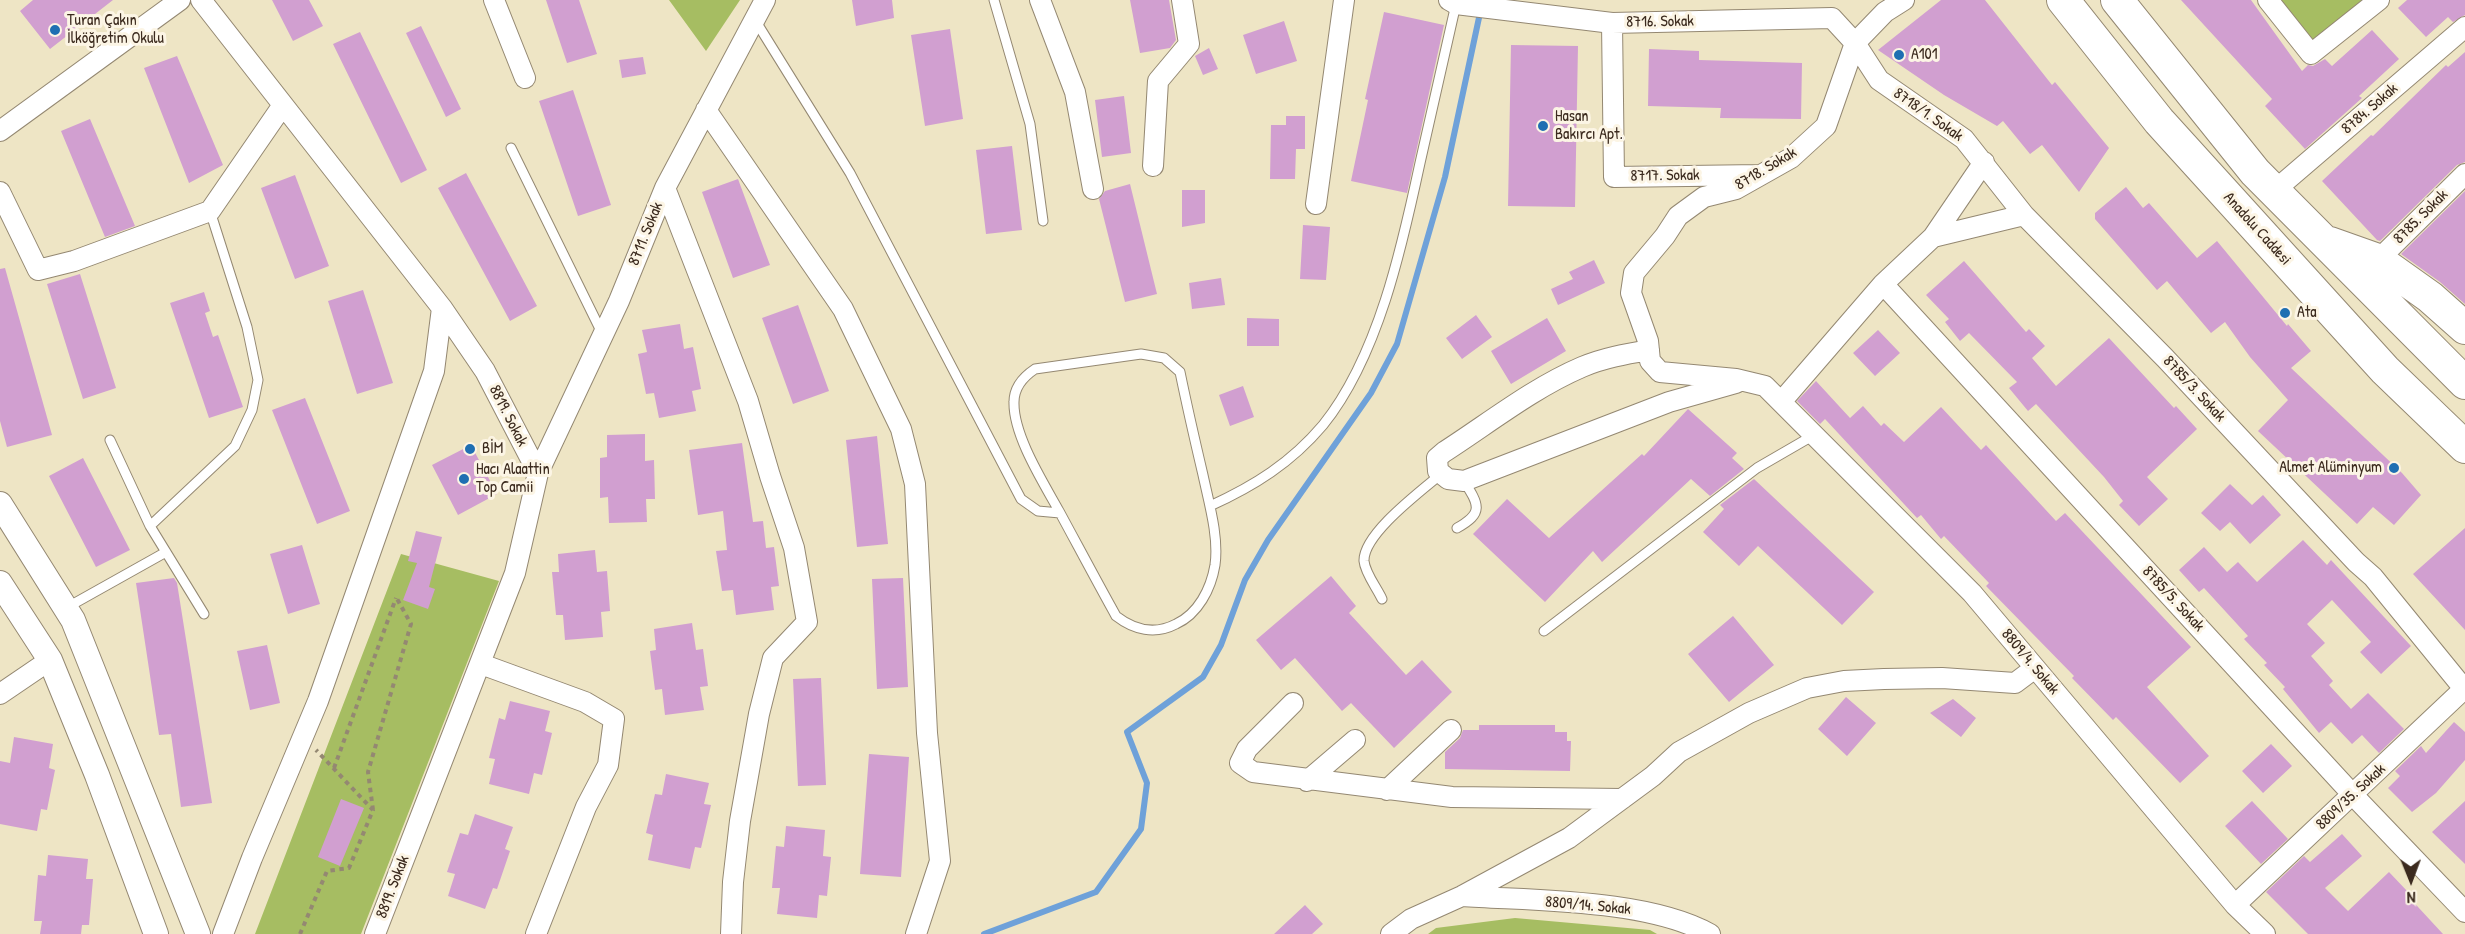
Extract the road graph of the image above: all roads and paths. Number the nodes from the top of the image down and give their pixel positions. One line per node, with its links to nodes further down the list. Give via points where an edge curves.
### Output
1 (180, 0): 22 (street)
2 (201, 0): 20 (street, 8819. Sokak)
3 (494, 0): 19 (street)
4 (765, 0): 15 (street, 8711. Sokak)
5 (994, 0): 35 (lane, via 1030,124)
6 (1040, 0): 29 (street, via 1075,92)
7 (1182, 0): 25 (street, via 1189,44 1158,81)
8 (1344, 0): 32 (street)
9 (1904, 0): 18 (street, 8718. Sokak, via 1885,12)
10 (2063, 0): 49 (highway, Anadolu Caddesi, via 2159,121 2385,370)
11 (2117, 0): 30 (highway)
12 (2268, 0): 13 (street, via 2311,54)
13 (2379, 0)
14 (1452, 2): 16 (street, 8716. Sokak); 54 (lane, via 1394,270 1352,379 1323,423 1288,461 1247,489)
15 (754, 19): 21 (street, 8711. Sokak); 55 (lane, via 850,173 1021,499 1038,511)
16 (1612, 23): 18 (street, 8716. Sokak, via 1832,18); 27 (street, 8717. Sokak, via 1614,177)
17 (2465, 27): 30 (street, 8784. Sokak)
18 (1855, 43): 24 (street, 8718/1. Sokak, via 1879,80 1964,139); 27 (street, 8718. Sokak, via 1826,126 1791,158)
19 (525, 78)
20 (284, 105): 33 (street); 40 (street, 8819. Sokak)
21 (706, 110): 28 (street, 8711. Sokak); 89 (street, via 843,309 901,429 913,473 927,733 940,861)
22 (0, 131)
23 (511, 148): 42 (lane)
24 (1984, 162): 34 (street, 8718/1. Sokak); 36 (street)
25 (1154, 166)
26 (2465, 174): 38 (street, 8785. Sokak)
27 (1763, 175): 43 (street, 8718. Sokak, via 1736,189 1704,197 1678,216 1634,273 1631,293)
28 (665, 188): 42 (street, 8711. Sokak); 88 (street, via 748,401 794,548 807,622 773,658 759,714 740,821)
29 (1093, 189)
30 (2274, 191): 37 (highway)
31 (0, 192): 33 (street, via 38,270 74,261)
32 (1316, 204)
33 (210, 211): 56 (lane, via 248,327 258,380 252,410 235,446)
34 (2024, 215): 36 (street); 67 (street, 8785/3. Sokak, via 2373,577)
35 (1043, 221)
36 (1933, 237): 39 (street)
37 (2323, 241): 38 (highway); 45 (highway)
38 (2378, 260): 41 (highway)
39 (1882, 284): 46 (street); 76 (street, 8785/5. Sokak)
40 (442, 308): 50 (street, 8819. Sokak, via 485,371); 71 (street, via 434,371)
41 (2465, 328)
42 (603, 335): 50 (street, 8711. Sokak)
43 (1649, 350): 44 (street, 8718. Sokak, via 1650,361 1660,372); 51 (street, via 1582,367 1542,389 1444,452 1436,463)
44 (1744, 381): 46 (street, 8718. Sokak, via 1765,386); 52 (street, via 1669,402)
45 (2465, 384)
46 (1781, 402): 47 (street, 8809/4. Sokak)
47 (1814, 435): 63 (lane, via 1757,468); 66 (street, 8809/4. Sokak, via 1972,593)
48 (110, 440): 56 (lane)
49 (2465, 447)
50 (538, 473): 65 (street, 8819. Sokak, via 515,573)
51 (1441, 474): 52 (street); 60 (lane, via 1401,508 1365,552 1365,566)
52 (1464, 482): 57 (lane, via 1476,500 1476,512)
53 (0, 504): 61 (street)
54 (1210, 506): 55 (lane, via 1216,553 1208,589 1188,617 1155,630 1134,627 1116,616); 55 (lane, via 1180,372 1164,358 1141,354 1035,369 1017,387 1014,408 1024,441)
55 (1060, 513)
56 (150, 526): 58 (lane)
57 (1457, 528)
58 (166, 552): 61 (lane); 62 (lane)
59 (0, 583): 64 (street)
60 (1382, 599)
61 (65, 608): 83 (street)
62 (204, 614)
63 (1544, 631)
64 (50, 660): 68 (street); 82 (street)
65 (481, 664): 86 (street, 8819. Sokak); 87 (street, via 585,702 614,719 608,765 586,807)
66 (2035, 668): 77 (street, via 2015,683 1884,679 1807,688 1749,713 1679,752); 80 (street, 8809/4. Sokak)
67 (2465, 689): 76 (street, 8809/35. Sokak)
68 (0, 694)
69 (1293, 703): 74 (street, via 1247,749 1240,763 1253,772)
70 (1451, 730): 75 (street)
71 (302, 738): 73 (path); 84 (street)
72 (1355, 740): 74 (street)
73 (334, 768): 78 (path); 78 (path, via 396,597 411,624 368,772)
74 (1307, 780): 75 (street)
75 (1387, 790): 77 (street, via 1452,797)
76 (2353, 795): 80 (street, 8809/35. Sokak); 81 (street, 8785/5. Sokak)
77 (1622, 799): 79 (street, via 1569,838)
78 (373, 810): 85 (path, via 349,868 327,871)
79 (1462, 896): 90 (street, via 1411,919); 91 (street, 8809/14. Sokak, via 1645,911)
80 (2235, 904): 92 (street, 8809/4. Sokak)
81 (2465, 912)
82 (155, 934)
83 (198, 934)
84 (223, 934)
85 (300, 934)
86 (375, 934)
87 (536, 934)
88 (731, 934)
89 (916, 934)
90 (1391, 934)
91 (1710, 934)
92 (2265, 934)

